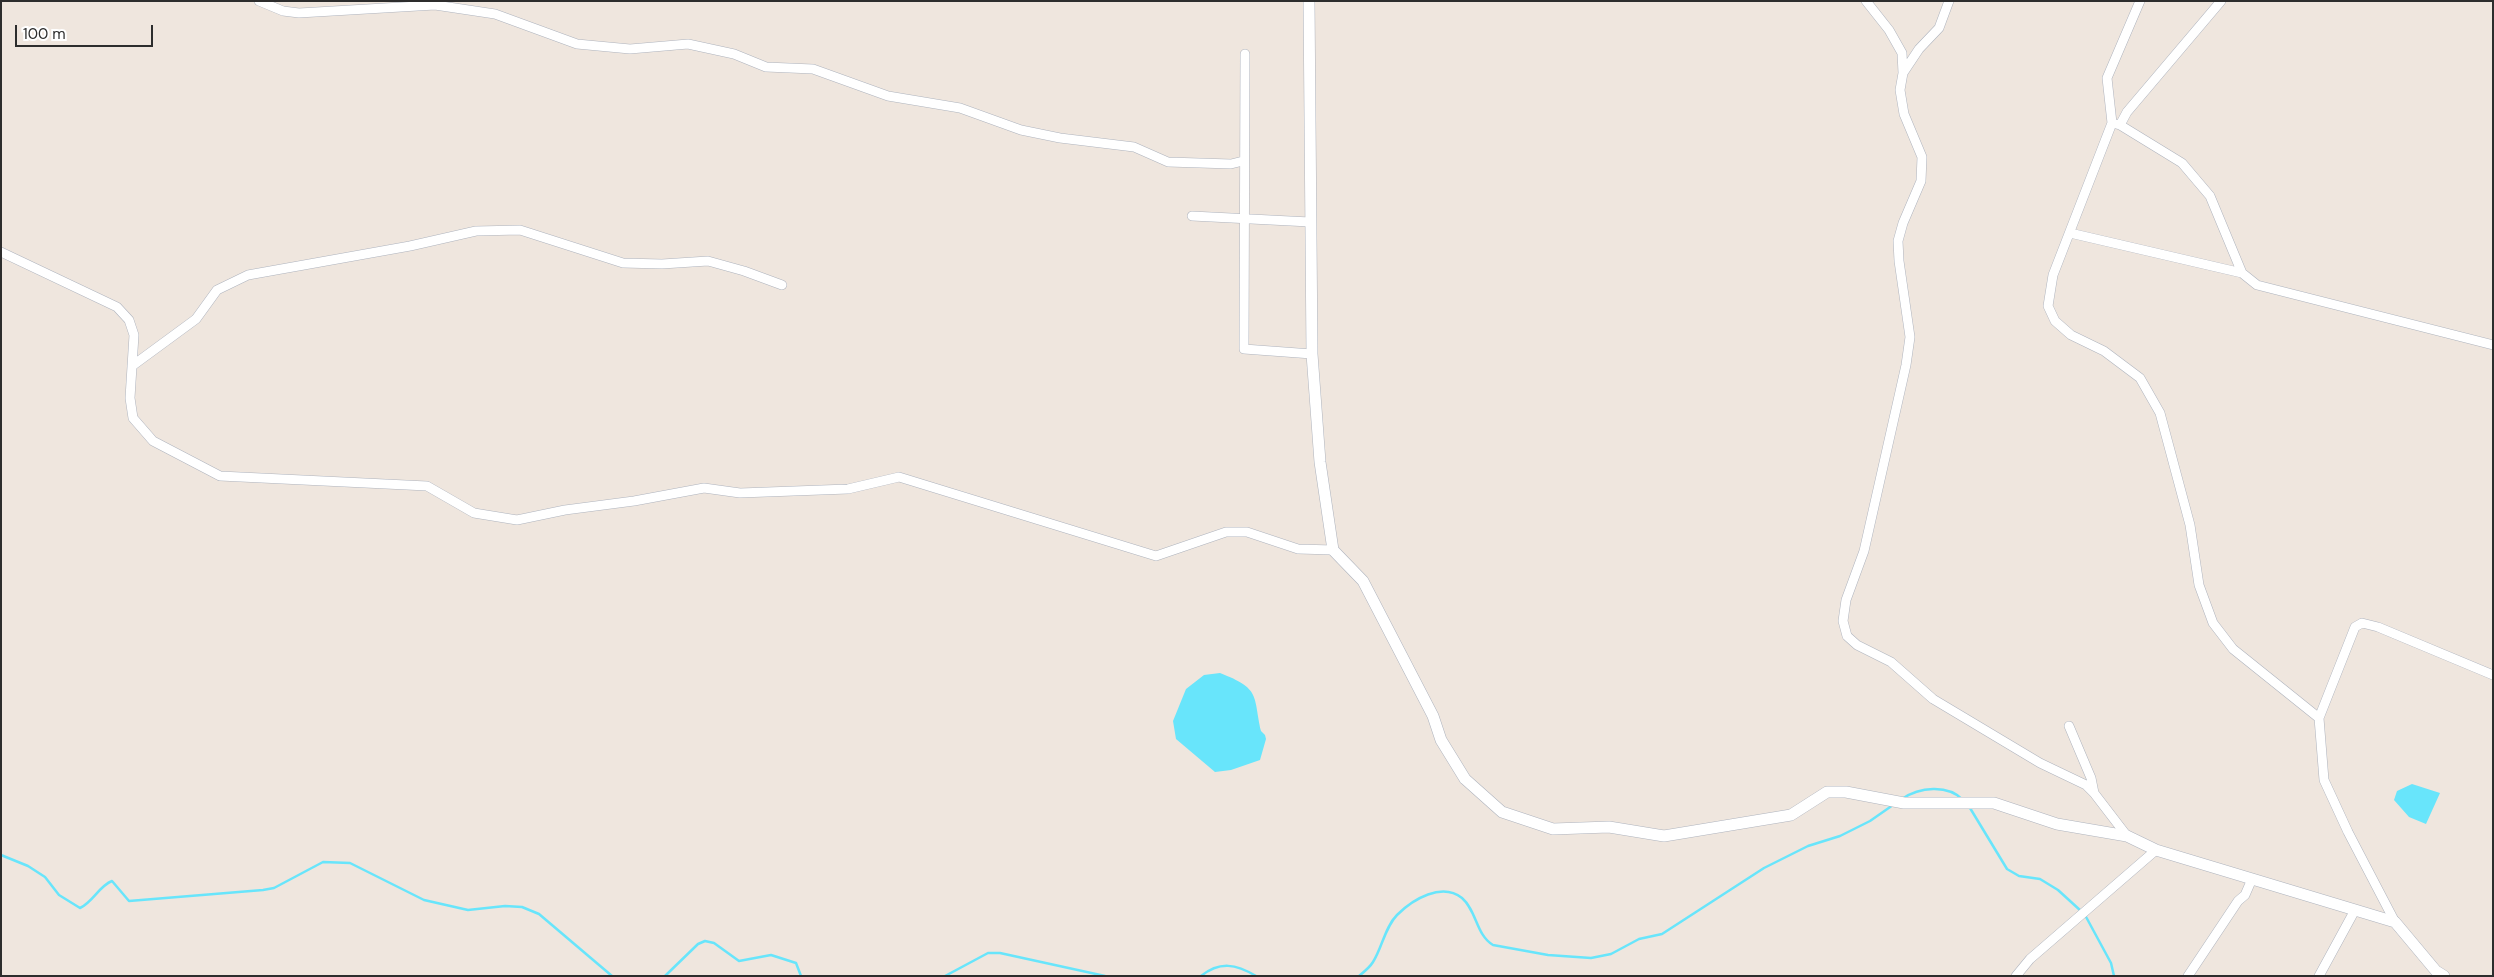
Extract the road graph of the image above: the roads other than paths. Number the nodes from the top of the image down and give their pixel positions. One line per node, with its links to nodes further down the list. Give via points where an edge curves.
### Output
1 (258, 1): 10 (street, via 283,11 299,13 435,5 494,14 577,44 630,49 688,44 734,54 766,67 813,69 888,96 960,108 1021,130 1134,147 1168,162 1231,164)
2 (1309, 1): 13 (street)
3 (1866, 1): 8 (street, via 1902,53)
4 (1949, 1): 8 (street, via 1939,28)
5 (2140, 1): 9 (street, via 2107,78)
6 (2220, 1): 9 (street)
7 (1244, 54): 10 (street)
8 (1903, 73): 25 (street, via 1900,90 1904,114 1922,157 1922,181 1898,241 1910,337 1886,460 1864,551 1846,600 1843,621 1847,636 1857,645 1891,662 1933,699 2040,763 2086,785)
9 (2116, 124): 14 (street); 16 (street, via 2182,163 2210,196)
10 (1243, 161): 12 (street)
11 (1192, 216): 12 (street)
12 (1245, 218): 13 (street); 19 (street, via 1244,349)
13 (1310, 222): 19 (street)
14 (2070, 233): 16 (street); 23 (street, via 2053,275 2048,306 2055,321 2071,335 2104,351 2140,378 2160,413 2190,525 2199,586 2213,623 2234,648)
15 (1, 252): 20 (street, via 116,307 129,320 134,335)
16 (2242, 273): 18 (street, via 2258,285)
17 (782, 285): 20 (street, via 708,261 623,263 520,230 476,231 248,275 217,290 196,319)
18 (2493, 345)
19 (1312, 354): 21 (street, via 1320,462)
20 (132, 366): 21 (street, via 130,398 133,418 153,441 220,476 428,486 474,513 517,520 704,488 740,493 838,489 898,477 1156,556 1226,532 1247,532 1298,549)
21 (1333, 550): 26 (street, via 1363,581 1433,716 1441,740 1465,779 1502,812 1553,829 1609,827 1664,836 1791,815 1827,792 1868,795 1900,802 1994,803 2057,824)
22 (2493, 675): 23 (street, via 2378,626 2362,623 2355,627)
23 (2319, 718): 30 (street, via 2324,780)
24 (2069, 726): 25 (street)
25 (2094, 793): 26 (street)
26 (2127, 836): 27 (street)
27 (2156, 850): 28 (street); 31 (street, via 2030,959)
28 (2252, 879): 29 (street); 32 (street, via 2245,895)
29 (2355, 910): 30 (street); 33 (street)
30 (2395, 922): 34 (street)
31 (2016, 976)
32 (2188, 976)
33 (2319, 976)
34 (2444, 976)

